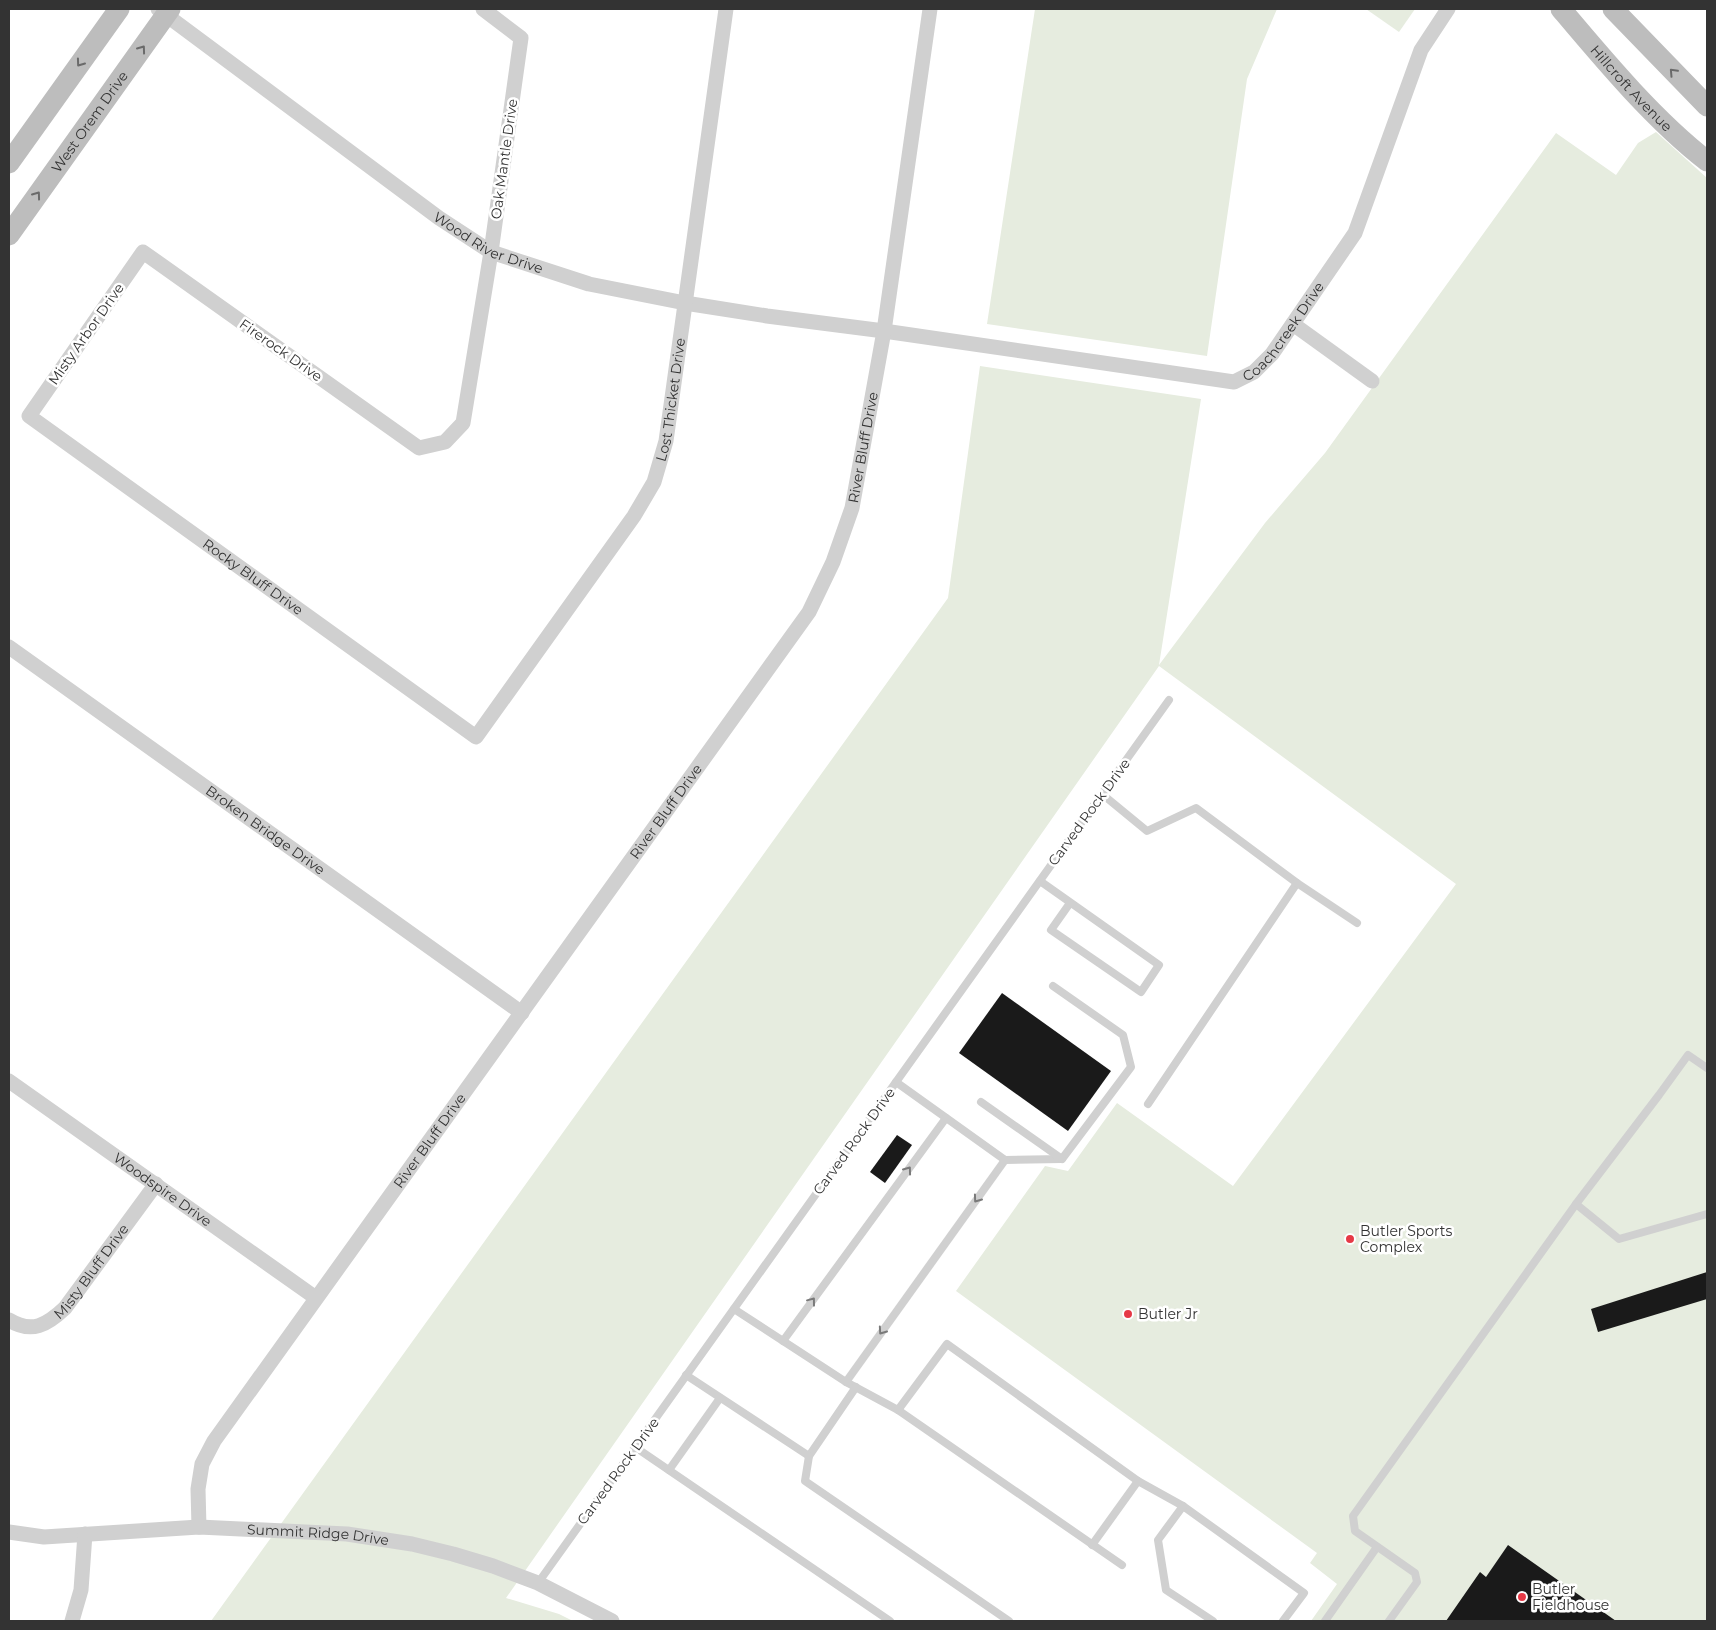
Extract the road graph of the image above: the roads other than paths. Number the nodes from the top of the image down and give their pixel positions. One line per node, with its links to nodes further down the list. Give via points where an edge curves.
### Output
1 (119, 9): 11 (main road, one-way to 11)
2 (483, 9): 14 (street, Oak Mantle Drive, via 521,38)
3 (726, 9): 15 (street, Lost Thicket Drive)
4 (930, 9): 17 (street, River Bluff Drive)
5 (1448, 9): 16 (street, Coachcreek Drive, via 1421,50 1355,233)
6 (1561, 9): 10 (main road, Hillcroft Avenue, via 1662,121)
7 (1613, 9): 9 (main road, one-way to 7)
8 (165, 11): 12 (main road, West Orem Drive, one-way to 8); 14 (street, Wood River Drive, via 439,218)
9 (1707, 106)
10 (1704, 153)
11 (9, 163)
12 (9, 235)
13 (143, 252): 19 (street, Misty Arbor Drive); 20 (street, Firerock Drive)
14 (491, 252): 15 (street, Wood River Drive, via 589,284); 20 (street, Oak Mantle Drive, via 463,423 445,442)
15 (685, 303): 17 (street, Wood River Drive); 23 (street, Lost Thicket Drive, via 666,441 654,482 634,516)
16 (1292, 324): 17 (street, Coachcreek Drive, via 1272,354 1254,372 1234,382); 18 (street)
17 (884, 331): 30 (street, River Bluff Drive, via 852,508 833,562 809,612)
18 (1372, 381)
19 (29, 416): 23 (street, Rocky Bluff Drive)
20 (419, 448)
21 (9, 647): 30 (street, Broken Bridge Drive)
22 (1169, 700): 24 (lane, Carved Rock Drive)
23 (476, 737)
24 (1102, 794): 25 (lane, Carved Rock Drive); 26 (lane, via 1147,831 1196,808)
25 (1040, 881): 27 (lane); 33 (lane, Carved Rock Drive)
26 (1296, 883): 28 (lane); 35 (lane)
27 (1070, 903): 27 (lane, via 1159,965 1141,992 1051,930)
28 (1357, 923)
29 (1053, 986): 37 (lane, via 1122,1035 1131,1067)
30 (522, 1012): 42 (street, River Bluff Drive)
31 (1707, 1068): 40 (lane, via 1688,1054)
32 (9, 1081): 39 (street, Woodspire Drive)
33 (896, 1082): 36 (lane); 43 (lane, Carved Rock Drive)
34 (981, 1102): 37 (lane)
35 (1148, 1104)
36 (946, 1118): 38 (lane); 45 (lane, one-way to 36)
37 (1062, 1159): 38 (lane)
38 (1005, 1160): 47 (lane, one-way to 47)
39 (156, 1184): 42 (street, Woodspire Drive); 44 (street, Misty Bluff Drive, via 65,1308 40,1326 21,1328)
40 (1576, 1204): 41 (lane, via 1619,1239); 60 (lane, via 1353,1516 1355,1531)
41 (1707, 1214)
42 (316, 1298): 56 (street, River Bluff Drive, via 214,1442 202,1464 198,1489)
43 (734, 1309): 45 (lane); 46 (lane, Carved Rock Drive)
44 (9, 1320)
45 (783, 1341): 47 (lane)
46 (686, 1375): 49 (lane); 51 (lane, Carved Rock Drive)
47 (846, 1382): 48 (lane)
48 (856, 1387): 50 (lane); 52 (lane)
49 (720, 1398): 52 (lane); 53 (lane)
50 (898, 1410): 54 (lane, via 947,1344); 59 (lane)
51 (636, 1447): 53 (lane); 62 (lane, Carved Rock Drive)
52 (809, 1456): 66 (lane, via 805,1481)
53 (669, 1470): 65 (lane)
54 (1138, 1481): 55 (lane); 59 (lane)
55 (1183, 1506): 67 (lane, via 1158,1540 1166,1590); 68 (lane, via 1304,1593)
56 (199, 1527): 58 (street, Summit Ridge Drive); 62 (street, Summit Ridge Drive, via 347,1534 412,1544 454,1554)
57 (9, 1532): 58 (street, Summit Ridge Drive, via 44,1537)
58 (85, 1534): 63 (street, via 81,1590)
59 (1092, 1545): 61 (lane)
60 (1377, 1547): 69 (lane); 70 (lane, via 1415,1573 1417,1582)
61 (1122, 1565)
62 (538, 1583): 64 (street, Summit Ridge Drive)
63 (72, 1621)
64 (612, 1621)
65 (890, 1621)
66 (1009, 1621)
67 (1213, 1621)
68 (1283, 1621)
69 (1325, 1621)
70 (1389, 1621)

